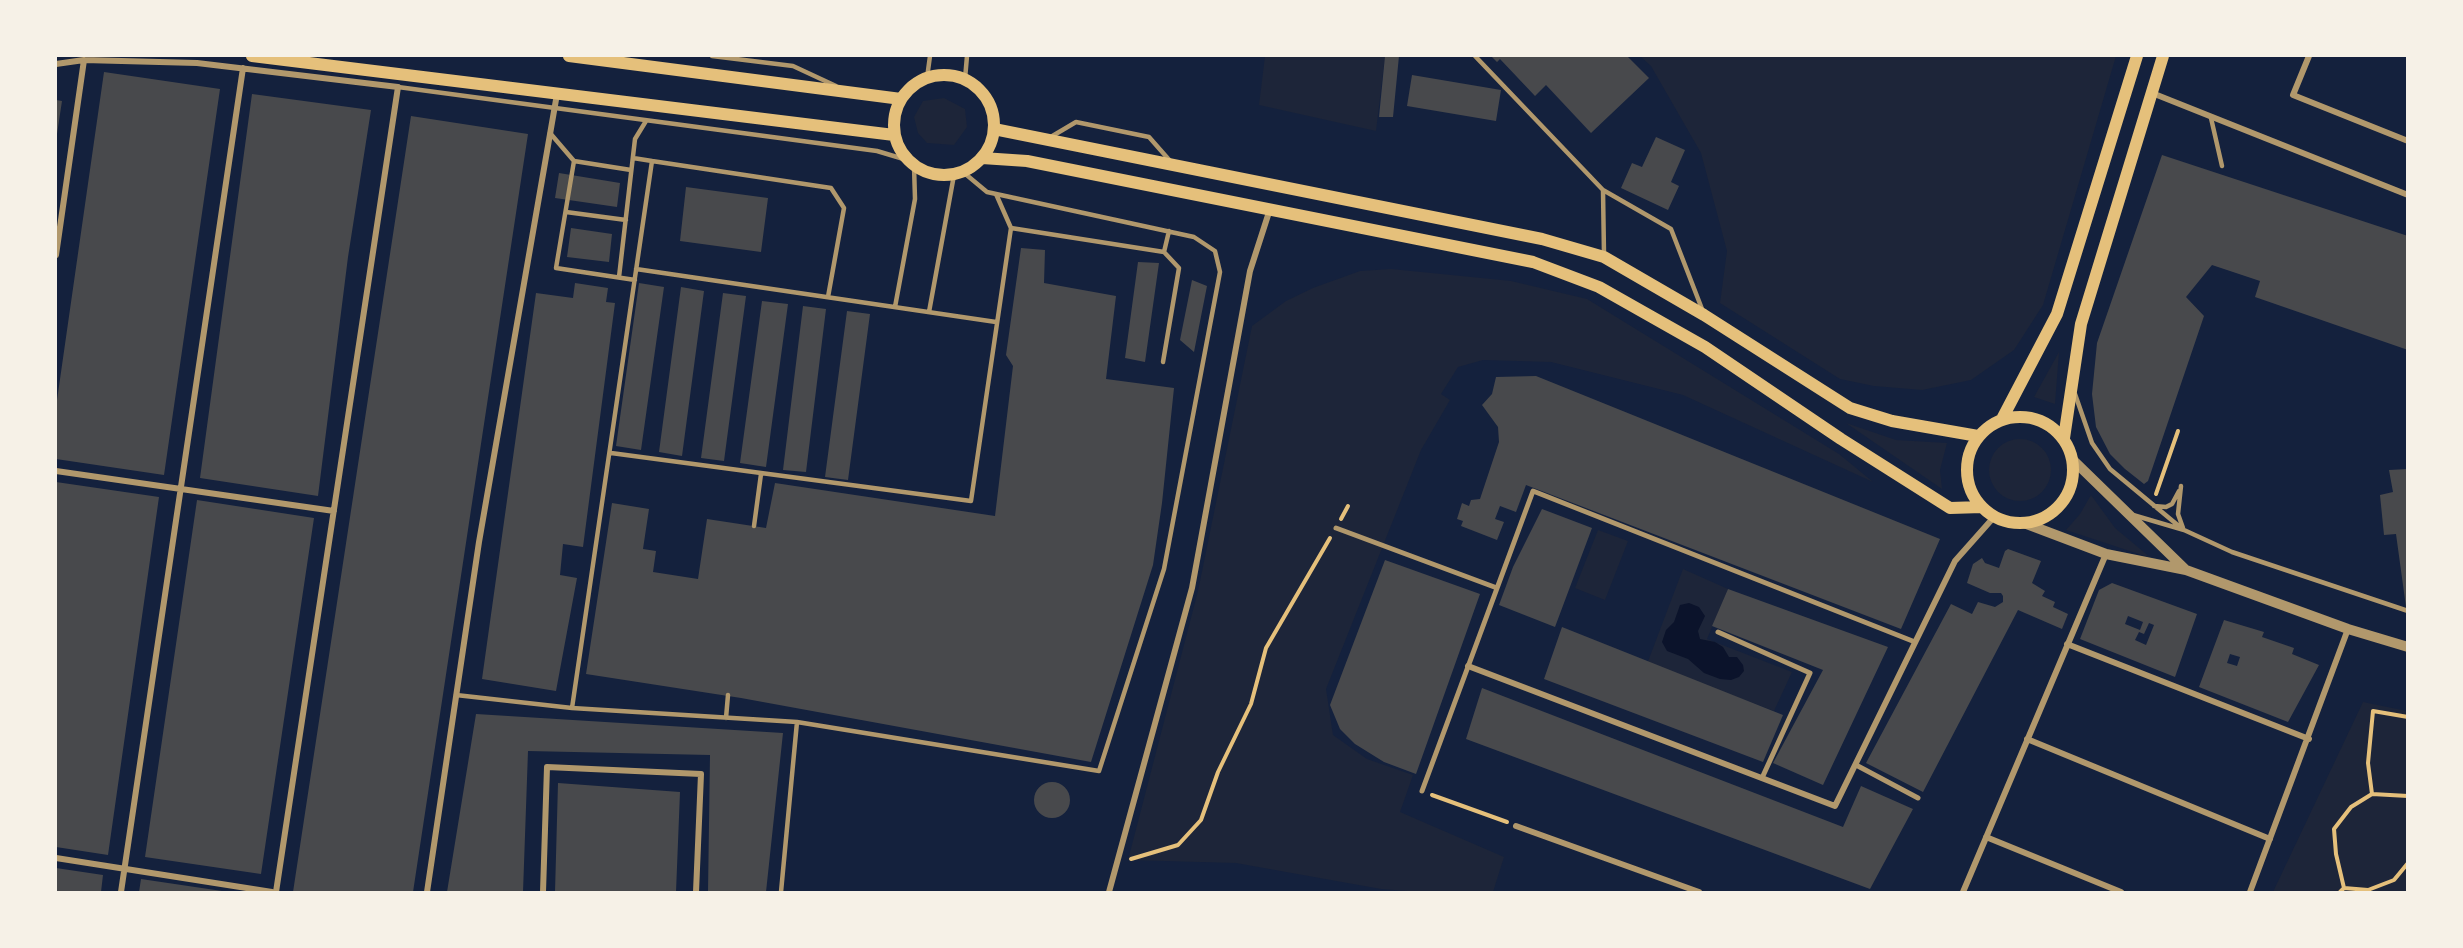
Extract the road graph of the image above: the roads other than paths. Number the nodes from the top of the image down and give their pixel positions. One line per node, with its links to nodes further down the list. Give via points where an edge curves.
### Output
1 (252, 56): 17 (main road)
2 (569, 56): 16 (main road)
3 (712, 56): 16 (lane, via 793,66)
4 (930, 56): 13 (lane)
5 (968, 56): 14 (lane)
6 (1475, 56): 37 (lane)
7 (2137, 56): 58 (main road, via 2057,314)
8 (2163, 56): 18 (main road)
9 (2309, 56): 27 (street, via 2293,95)
10 (82, 58): 11 (street); 12 (street); 46 (street)
11 (56, 64)
12 (243, 68): 15 (street); 65 (street)
13 (927, 78): 14 (main road, via 940,75); 19 (main road, via 912,86)
14 (965, 79): 23 (main road, via 987,99)
15 (398, 87): 20 (lane); 68 (street)
16 (846, 91): 19 (main road)
17 (557, 93): 20 (street); 25 (main road)
18 (2151, 93): 21 (street); 57 (main road, via 2082,324)
19 (901, 99): 25 (main road, via 893,122)
20 (555, 108): 22 (lane); 24 (street)
21 (2211, 118): 34 (lane); 39 (street)
22 (646, 121): 28 (lane, via 635,139); 32 (lane, via 877,151)
23 (994, 129): 26 (main road); 29 (main road)
24 (550, 133): 30 (lane); 85 (street)
25 (894, 135): 32 (main road)
26 (1048, 138): 33 (main road); 33 (lane, via 1076,122 1149,137)
27 (2408, 141)
28 (633, 158): 31 (lane); 35 (lane)
29 (982, 158): 36 (main road); 40 (main road, via 1027,161)
30 (574, 161): 35 (lane); 41 (lane)
31 (652, 161): 48 (lane); 51 (lane, via 831,188 844,208)
32 (911, 163): 36 (main road, via 933,174); 52 (lane, via 915,199)
33 (1172, 164): 47 (main road, via 1542,239)
34 (2222, 166)
35 (631, 170): 42 (lane)
36 (958, 173): 38 (lane); 53 (lane)
37 (1603, 190): 47 (lane); 54 (lane, via 1671,229)
38 (996, 194): 43 (lane); 44 (lane)
39 (2408, 195)
40 (1270, 210): 67 (main road, via 1533,262 1599,286 1704,347 1950,507); 107 (street, via 1250,271 1192,588)
41 (566, 212): 42 (lane); 49 (lane, via 556,268)
42 (626, 220): 49 (lane)
43 (1011, 228): 45 (lane); 55 (lane)
44 (1169, 231): 45 (lane); 89 (lane, via 1194,237 1215,251 1220,272 1164,569 1099,771)
45 (1164, 252): 56 (lane, via 1179,268)
46 (56, 255)
47 (1604, 257): 54 (main road)
48 (636, 269): 50 (lane); 51 (lane)
49 (619, 277): 50 (lane)
50 (634, 280): 61 (lane)
51 (828, 297): 52 (lane)
52 (895, 307): 53 (lane)
53 (929, 312): 55 (lane)
54 (1704, 315): 59 (main road, via 1850,408 1892,421)
55 (996, 322): 64 (lane, via 971,501)
56 (1163, 362)
57 (2072, 384): 60 (main road); 66 (lane, via 2092,443 2110,469)
58 (2002, 419): 59 (main road); 60 (main road, via 2024,416 2046,422)
59 (1978, 436): 67 (main road, via 1966,465 1972,493)
60 (2064, 438): 62 (main road)
61 (611, 453): 64 (lane); 87 (lane)
62 (2074, 461): 69 (street); 71 (main road, via 2074,479 2065,500 2049,516)
63 (56, 471): 65 (street)
64 (761, 474): 72 (lane)
65 (181, 489): 68 (street); 100 (street)
66 (2152, 506): 74 (lane); 74 (lane, via 2172,504 2181,486 2178,514)
67 (1982, 507): 70 (main road)
68 (334, 511): 102 (street)
69 (2127, 513): 74 (lane); 76 (street)
70 (1994, 517): 71 (main road); 81 (street, via 1955,561)
71 (2024, 523): 75 (street)
72 (754, 526)
73 (1336, 528): 77 (street)
74 (2184, 530): 78 (lane, via 2232,552)
75 (2106, 554): 76 (street); 82 (street)
76 (2186, 570): 79 (street)
77 (1497, 588): 81 (street, via 1533,491); 84 (street)
78 (2408, 611)
79 (2348, 629): 83 (street); 91 (street)
80 (1718, 632): 93 (street, via 1810,673)
81 (1916, 642): 92 (street)
82 (2067, 644): 90 (street); 91 (street)
83 (2408, 647)
84 (1468, 666): 93 (street); 94 (street)
85 (456, 695): 87 (lane); 103 (street)
86 (728, 695): 88 (lane)
87 (572, 708): 88 (lane)
88 (726, 718): 89 (lane)
89 (797, 722): 106 (lane)
90 (2027, 739): 97 (street); 98 (street)
91 (2309, 739): 98 (street)
92 (1856, 765): 93 (street, via 1835,806); 95 (street)
93 (1762, 778)
94 (1422, 791)
95 (1918, 798)
96 (1516, 826): 108 (street)
97 (1986, 837): 109 (street); 110 (street)
98 (2270, 839): 111 (street)
99 (56, 858): 100 (street)
100 (125, 869): 101 (street); 102 (street)
101 (121, 892)
102 (274, 892)
103 (427, 892)
104 (543, 892): 105 (street, via 547,767 701,774)
105 (696, 892)
106 (781, 892)
107 (1109, 892)
108 (1700, 892)
109 (1963, 892)
110 (2121, 892)
111 (2250, 892)

